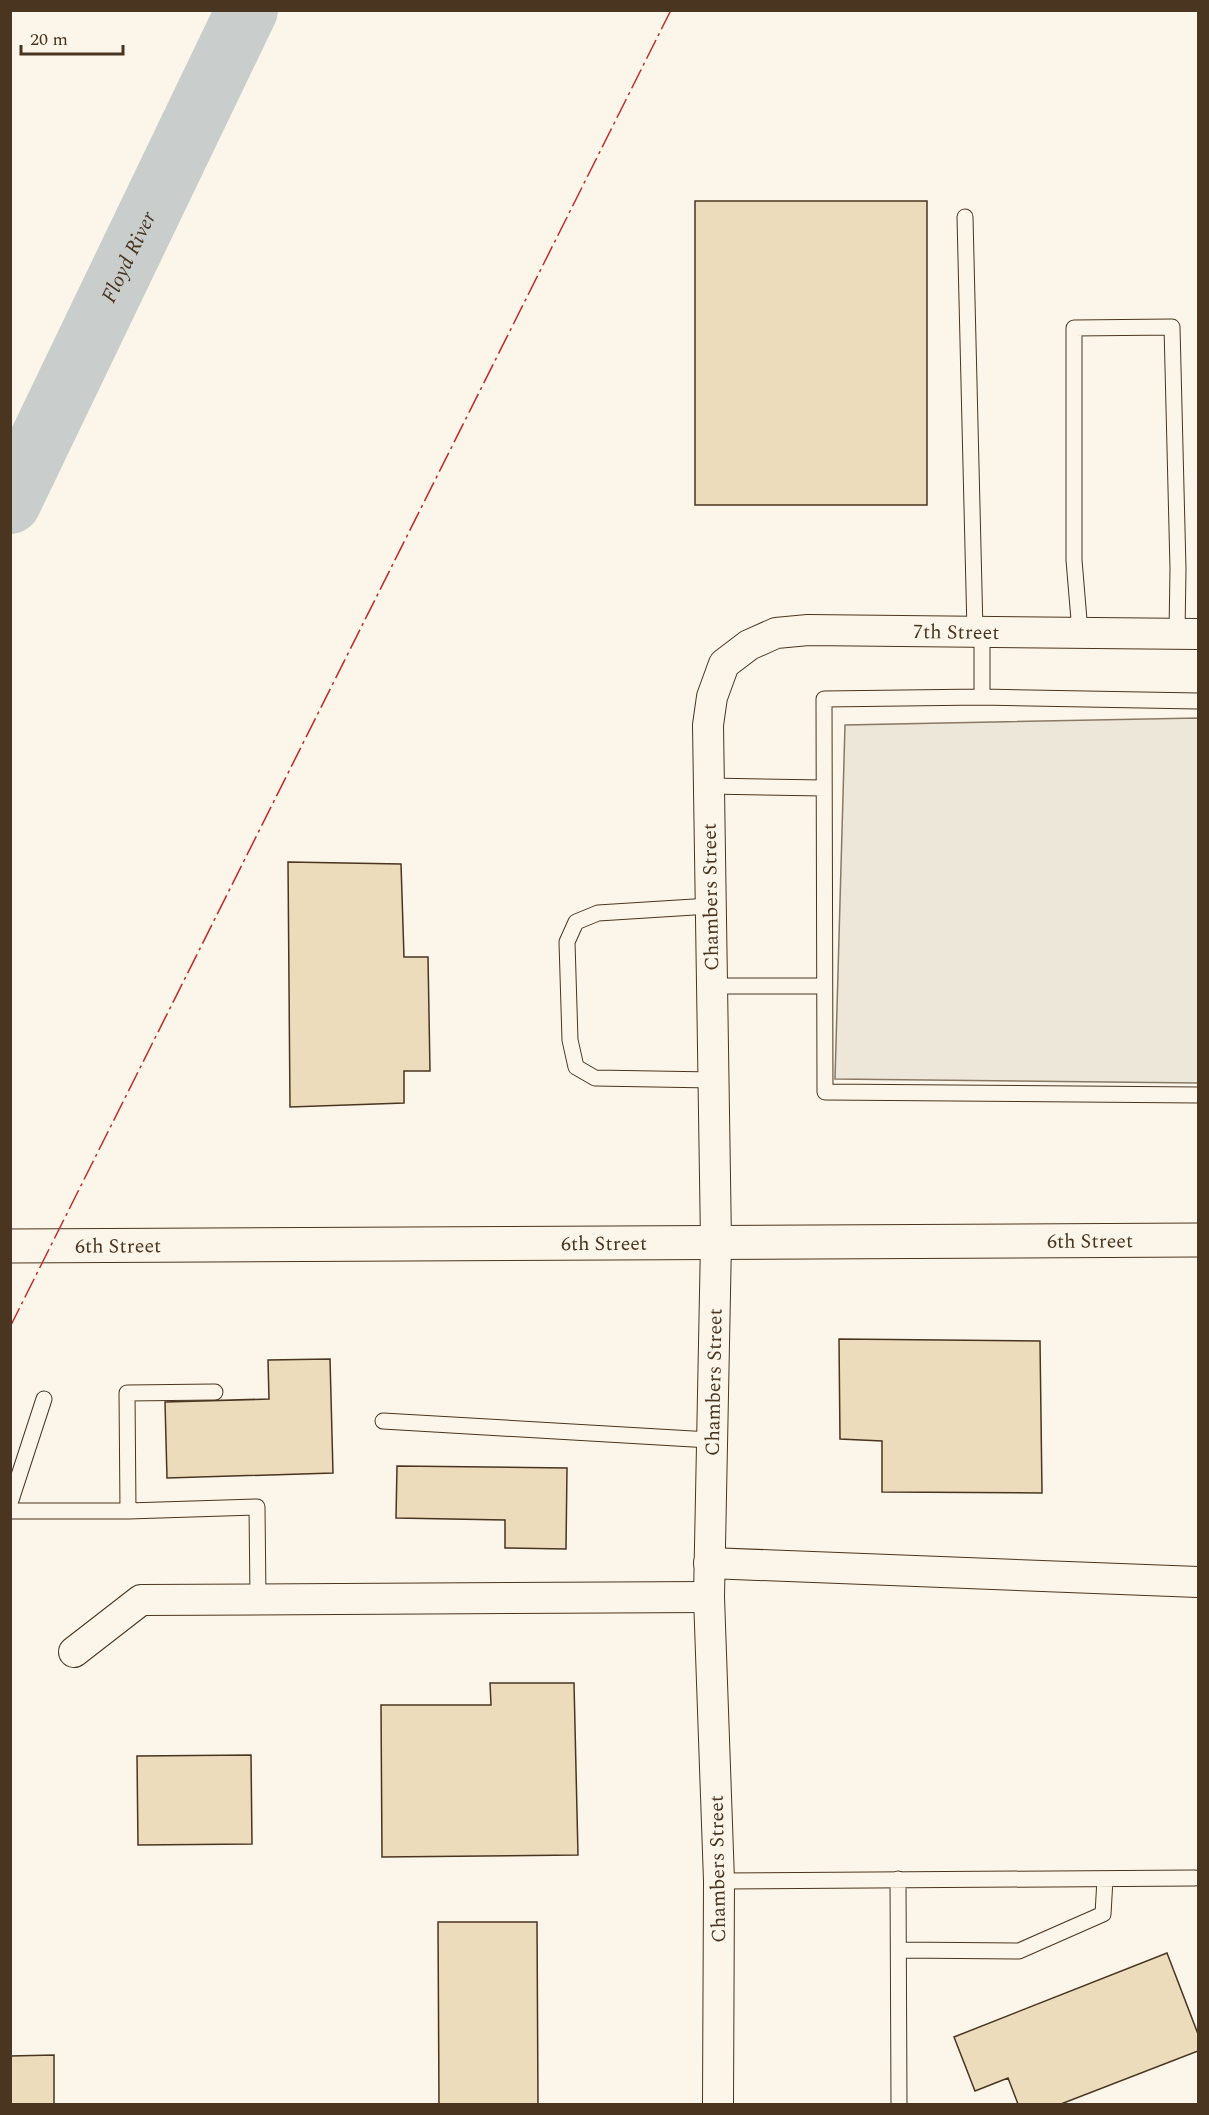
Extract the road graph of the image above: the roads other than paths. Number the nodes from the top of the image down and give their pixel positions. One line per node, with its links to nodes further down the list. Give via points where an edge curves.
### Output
1 (965, 217): 2 (lane)
2 (978, 631): 3 (street, 7th Street); 5 (street, 7th Street, via 776,633 749,645); 6 (lane)
3 (1080, 632): 4 (street, 7th Street); 4 (lane, via 1074,560 1074,328 1172,327 1178,570)
4 (1188, 634)
5 (724, 664): 8 (street, Chambers Street, via 712,697 708,725)
6 (982, 697): 7 (lane); 9 (lane, via 824,699)
7 (1198, 701)
8 (708, 786): 9 (lane); 10 (street, Chambers Street)
9 (824, 788): 12 (lane)
10 (710, 906): 11 (street, Chambers Street); 13 (lane, via 598,913 576,922 567,942 570,1040 576,1067 595,1078)
11 (711, 986): 12 (lane); 13 (street, Chambers Street)
12 (824, 986): 14 (lane, via 825,1092)
13 (713, 1080): 16 (street, Chambers Street)
14 (1198, 1095)
15 (1198, 1240): 16 (main road, 6th Street)
16 (716, 1242): 17 (main road, 6th Street); 21 (street, Chambers Street)
17 (10, 1246)
18 (215, 1392): 24 (lane, via 127,1393)
19 (44, 1400): 22 (lane)
20 (383, 1421): 21 (lane)
21 (710, 1440): 25 (street, Chambers Street)
22 (10, 1503)
23 (10, 1511): 24 (lane)
24 (128, 1511): 28 (lane, via 257,1506)
25 (709, 1563): 26 (street); 27 (street, Chambers Street)
26 (1198, 1582)
27 (709, 1597): 28 (street); 33 (street, Chambers Street)
28 (258, 1599): 29 (street, via 141,1600)
29 (75, 1652)
30 (1195, 1878): 32 (lane)
31 (898, 1879): 32 (lane); 33 (lane); 34 (lane)
32 (1105, 1879): 34 (lane, via 1103,1914 1019,1951)
33 (719, 1881): 35 (street, Chambers Street)
34 (899, 1950): 36 (lane)
35 (718, 2104)
36 (899, 2104)

